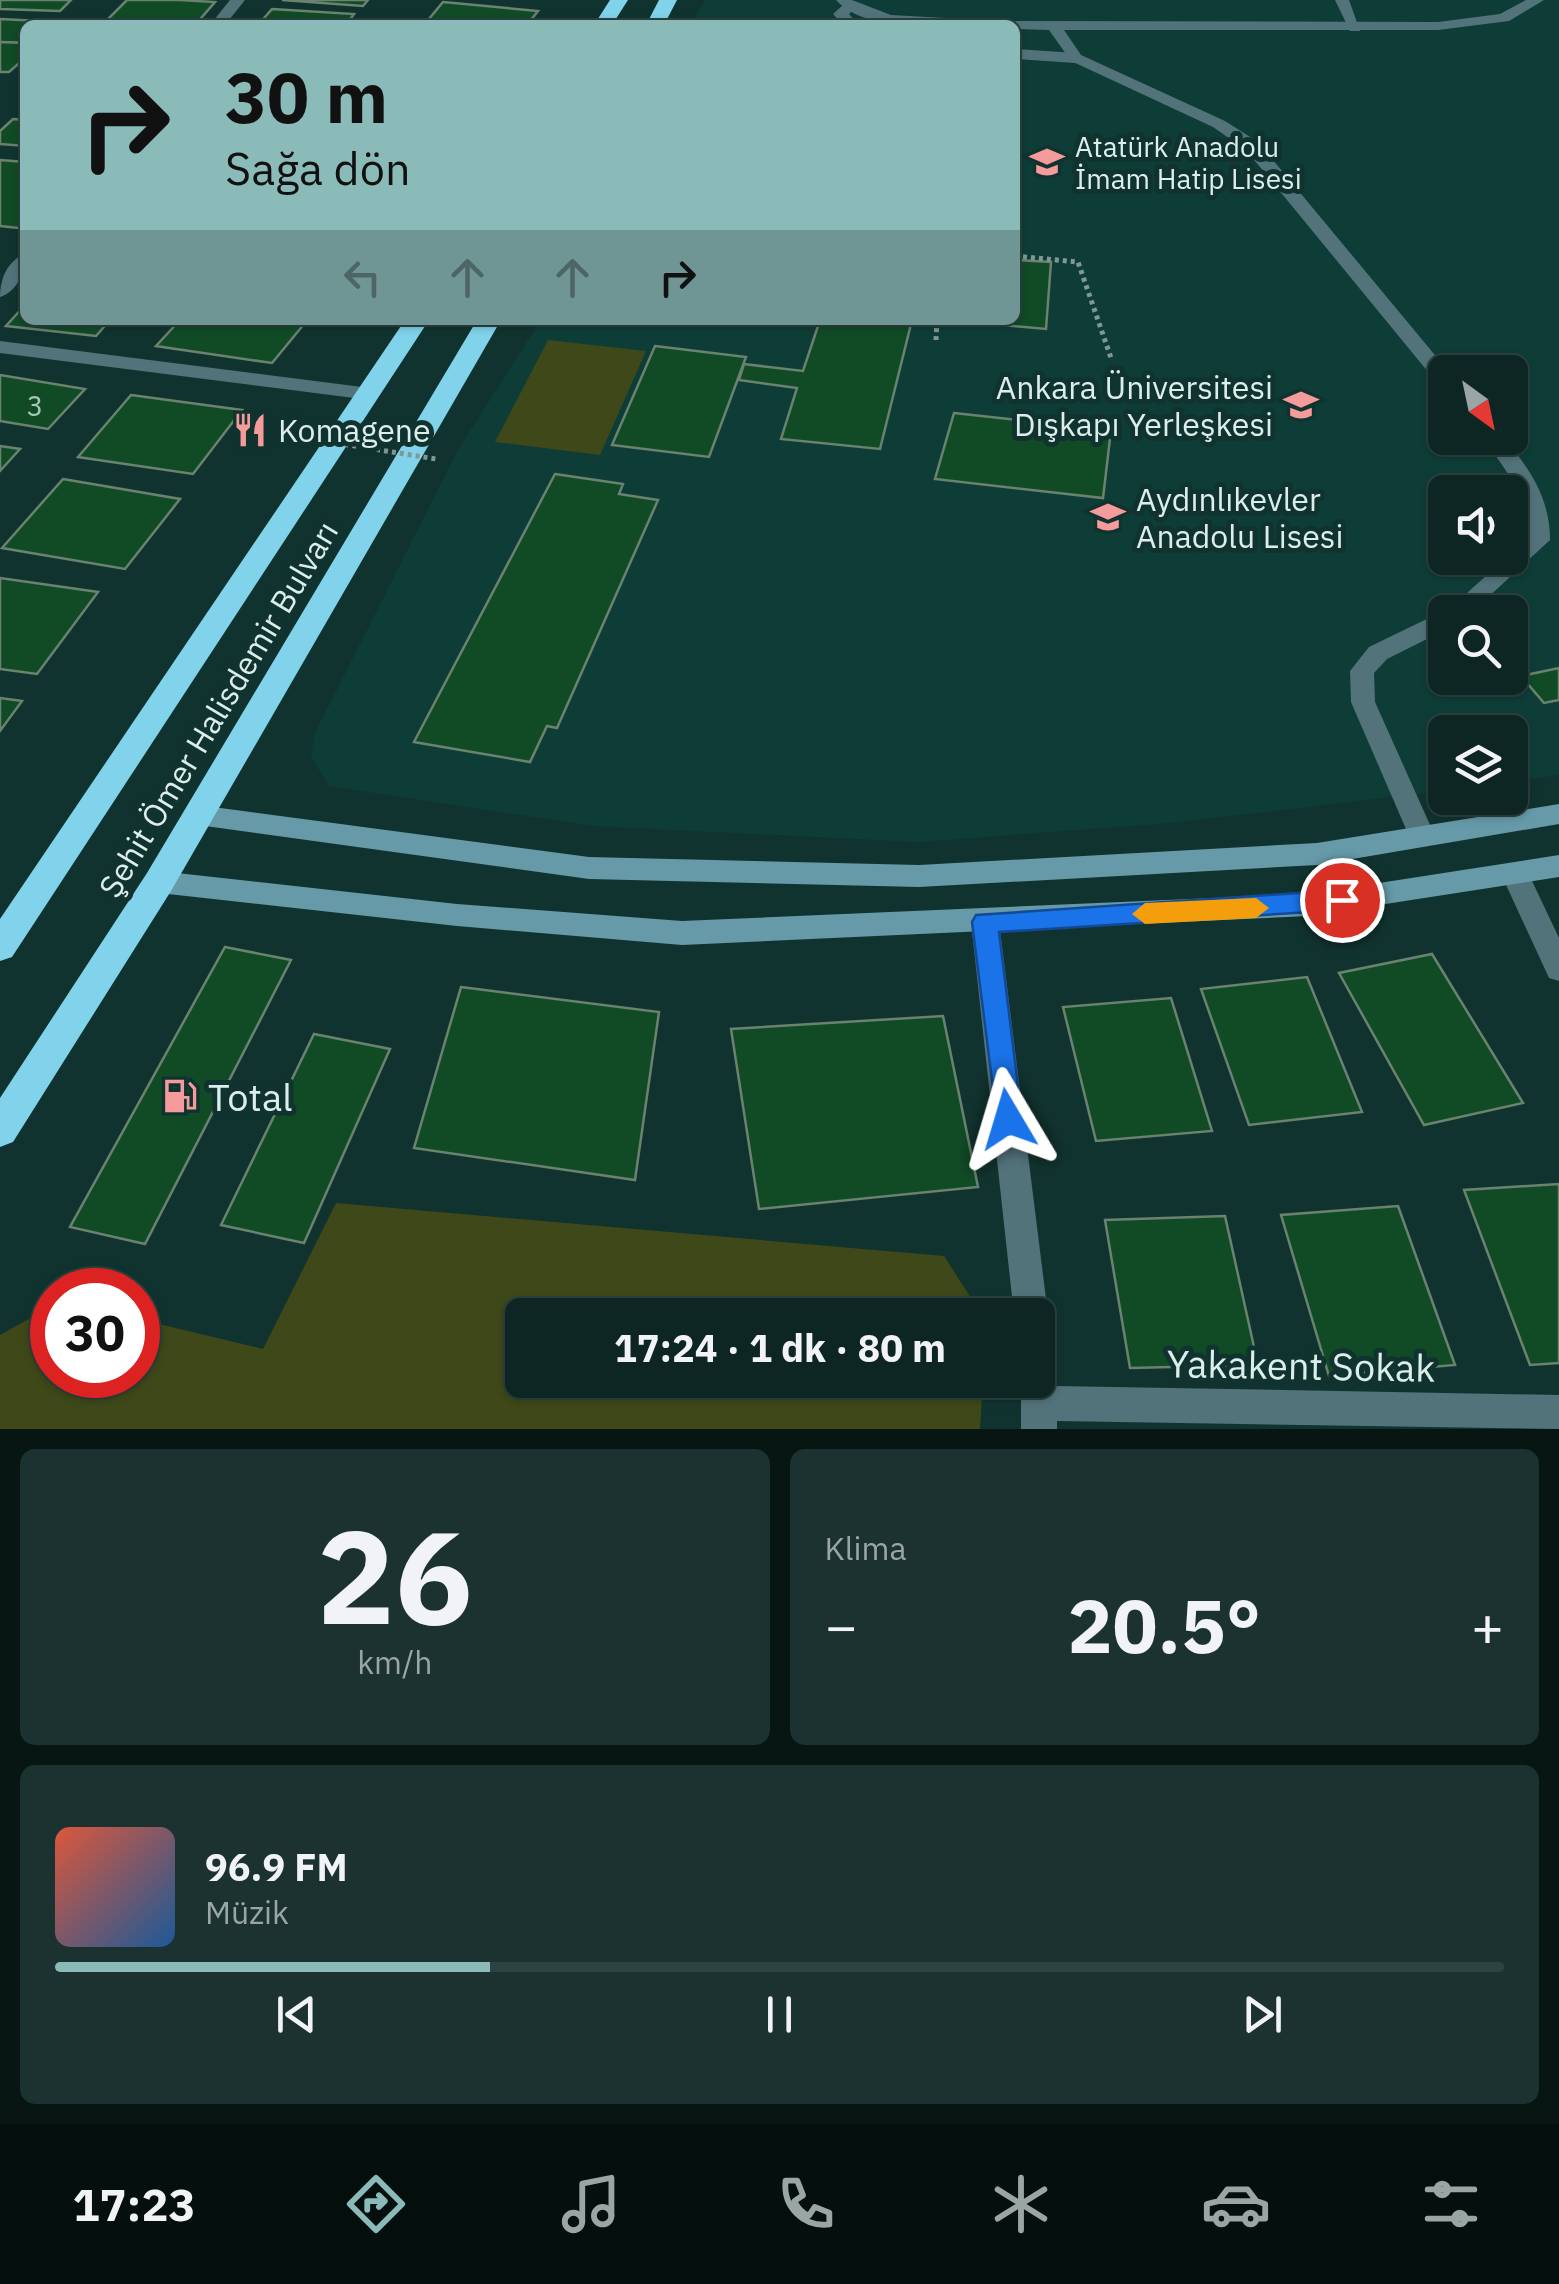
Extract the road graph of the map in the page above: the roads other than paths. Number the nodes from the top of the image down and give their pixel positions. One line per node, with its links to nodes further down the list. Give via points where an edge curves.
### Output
1 (238, 0): 5 (street)
2 (1342, 0): 9 (street)
3 (1537, 0): 9 (street, via 1515,14 1476,23)
4 (846, 4): 6 (street)
5 (221, 20)
6 (891, 20)
7 (1020, 26): 8 (street)
8 (1054, 26): 9 (street); 11 (street)
9 (1355, 28)
10 (1020, 54): 11 (street)
11 (1076, 58): 17 (street, via 1252,146)
12 (20, 266): 13 (street)
13 (0, 291)
14 (414, 325): 18 (highway, Şehit Ömer Halisdemir Bulvarı)
15 (487, 325): 23 (highway, Şehit Ömer Halisdemir Bulvarı)
16 (0, 347): 18 (street)
17 (1428, 359)
18 (370, 394): 30 (highway, Şehit Ömer Halisdemir Bulvarı)
19 (1507, 455): 20 (street, via 1526,478)
20 (1549, 544): 21 (street)
21 (1481, 595)
22 (1428, 628): 25 (street, via 1378,653 1362,670 1363,702)
23 (198, 814): 25 (main road, via 589,868 919,876 1276,857); 28 (highway, Şehit Ömer Halisdemir Bulvarı)
24 (1559, 814): 25 (main road)
25 (1422, 836)
26 (1559, 866): 27 (main road)
27 (1516, 874): 29 (main road, via 1308,905); 31 (street)
28 (159, 882): 29 (main road, via 682,933); 32 (highway, Şehit Ömer Halisdemir Bulvarı)
29 (985, 922): 33 (street)
30 (0, 947)
31 (1559, 969)
32 (0, 1130)
33 (1028, 1298)
34 (1039, 1402): 35 (street, Yakakent Sokak)
35 (1559, 1413)

